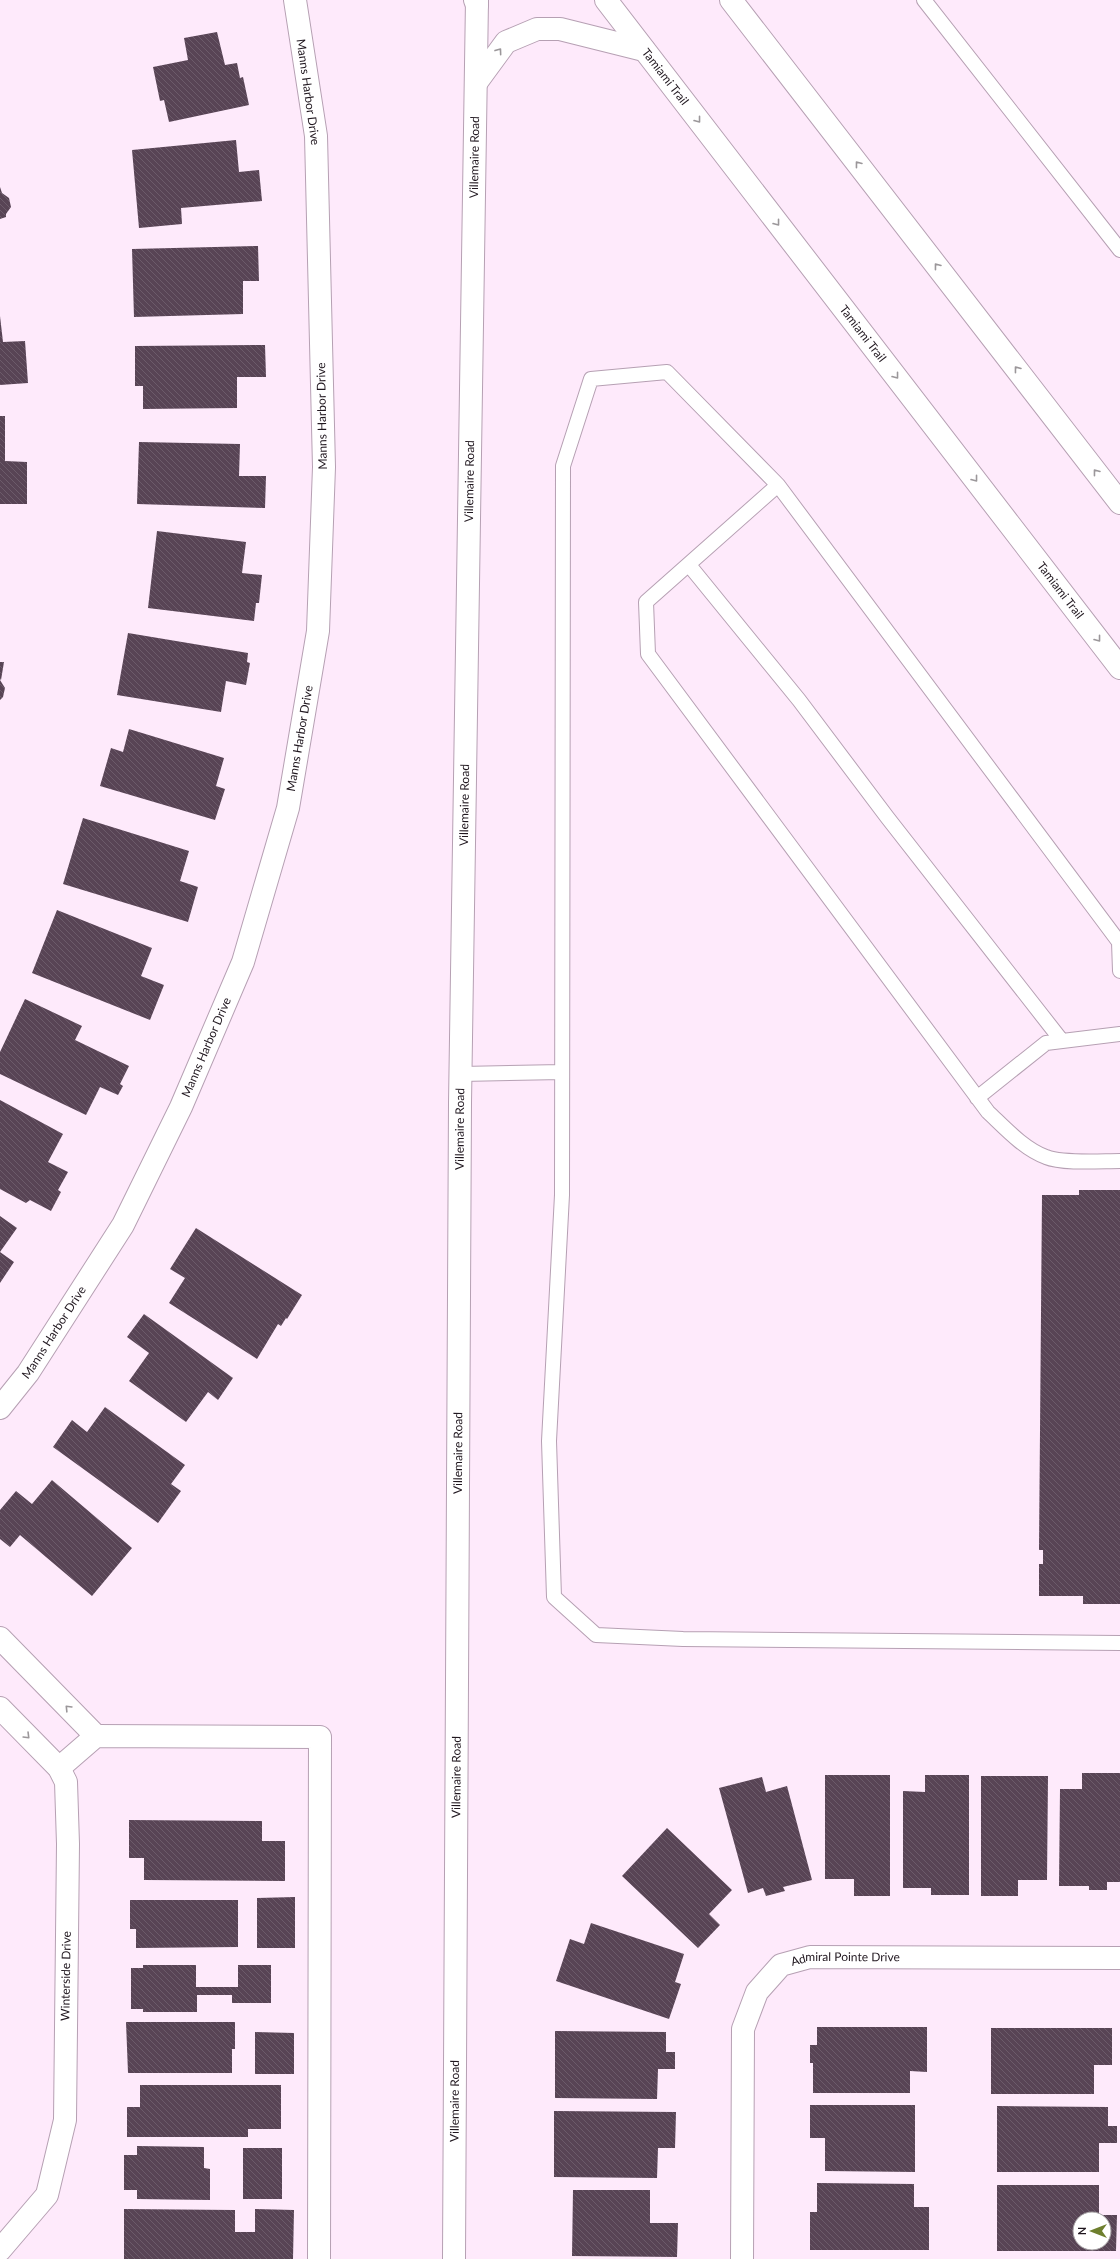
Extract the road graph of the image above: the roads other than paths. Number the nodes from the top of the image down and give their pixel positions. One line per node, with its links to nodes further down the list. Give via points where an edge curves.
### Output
1 (295, 0): 20 (street, Manns Harbor Drive, via 316,136 324,467 318,632 288,808 243,962 181,1107 123,1225 28,1373)
2 (606, 0): 6 (street, Tamiami Trail)
3 (732, 0): 10 (street, one-way to 3)
4 (924, 0): 8 (lane)
5 (476, 2): 7 (street, Villemaire Road)
6 (644, 50): 7 (street, one-way to 6, via 506,42 536,29 560,29); 12 (street, Tamiami Trail, one-way to 12)
7 (476, 82): 17 (street, Villemaire Road)
8 (1120, 250)
9 (778, 485): 11 (lane); 13 (lane, via 1119,942); 16 (lane, via 667,372 591,379 563,466)
10 (1120, 503)
11 (689, 564): 15 (lane, via 799,700); 18 (lane, via 646,602 648,654)
12 (1120, 668)
13 (1120, 971)
14 (1120, 1034): 15 (lane)
15 (1062, 1041): 18 (lane, via 1046,1043)
16 (562, 1072): 17 (lane); 22 (lane, via 562,1195 548,1441 554,1598 596,1635 682,1639)
17 (461, 1074): 29 (street, Villemaire Road)
18 (977, 1098): 19 (lane, via 1014,1137 1046,1158)
19 (1120, 1161)
20 (0, 1408)
21 (0, 1638): 24 (street, one-way to 21)
22 (1120, 1642)
23 (0, 1708): 25 (street, Winterside Drive, one-way to 25)
24 (96, 1736): 25 (street); 28 (street, via 320,1737)
25 (59, 1768): 27 (street, Winterside Drive, via 66,1782 68,1844 65,2120 47,2195)
26 (1120, 1958): 30 (street, Admiral Pointe Drive, via 810,1957 781,1965 757,1992 743,2029)
27 (0, 2250)
28 (319, 2259)
29 (454, 2259)
30 (742, 2259)

